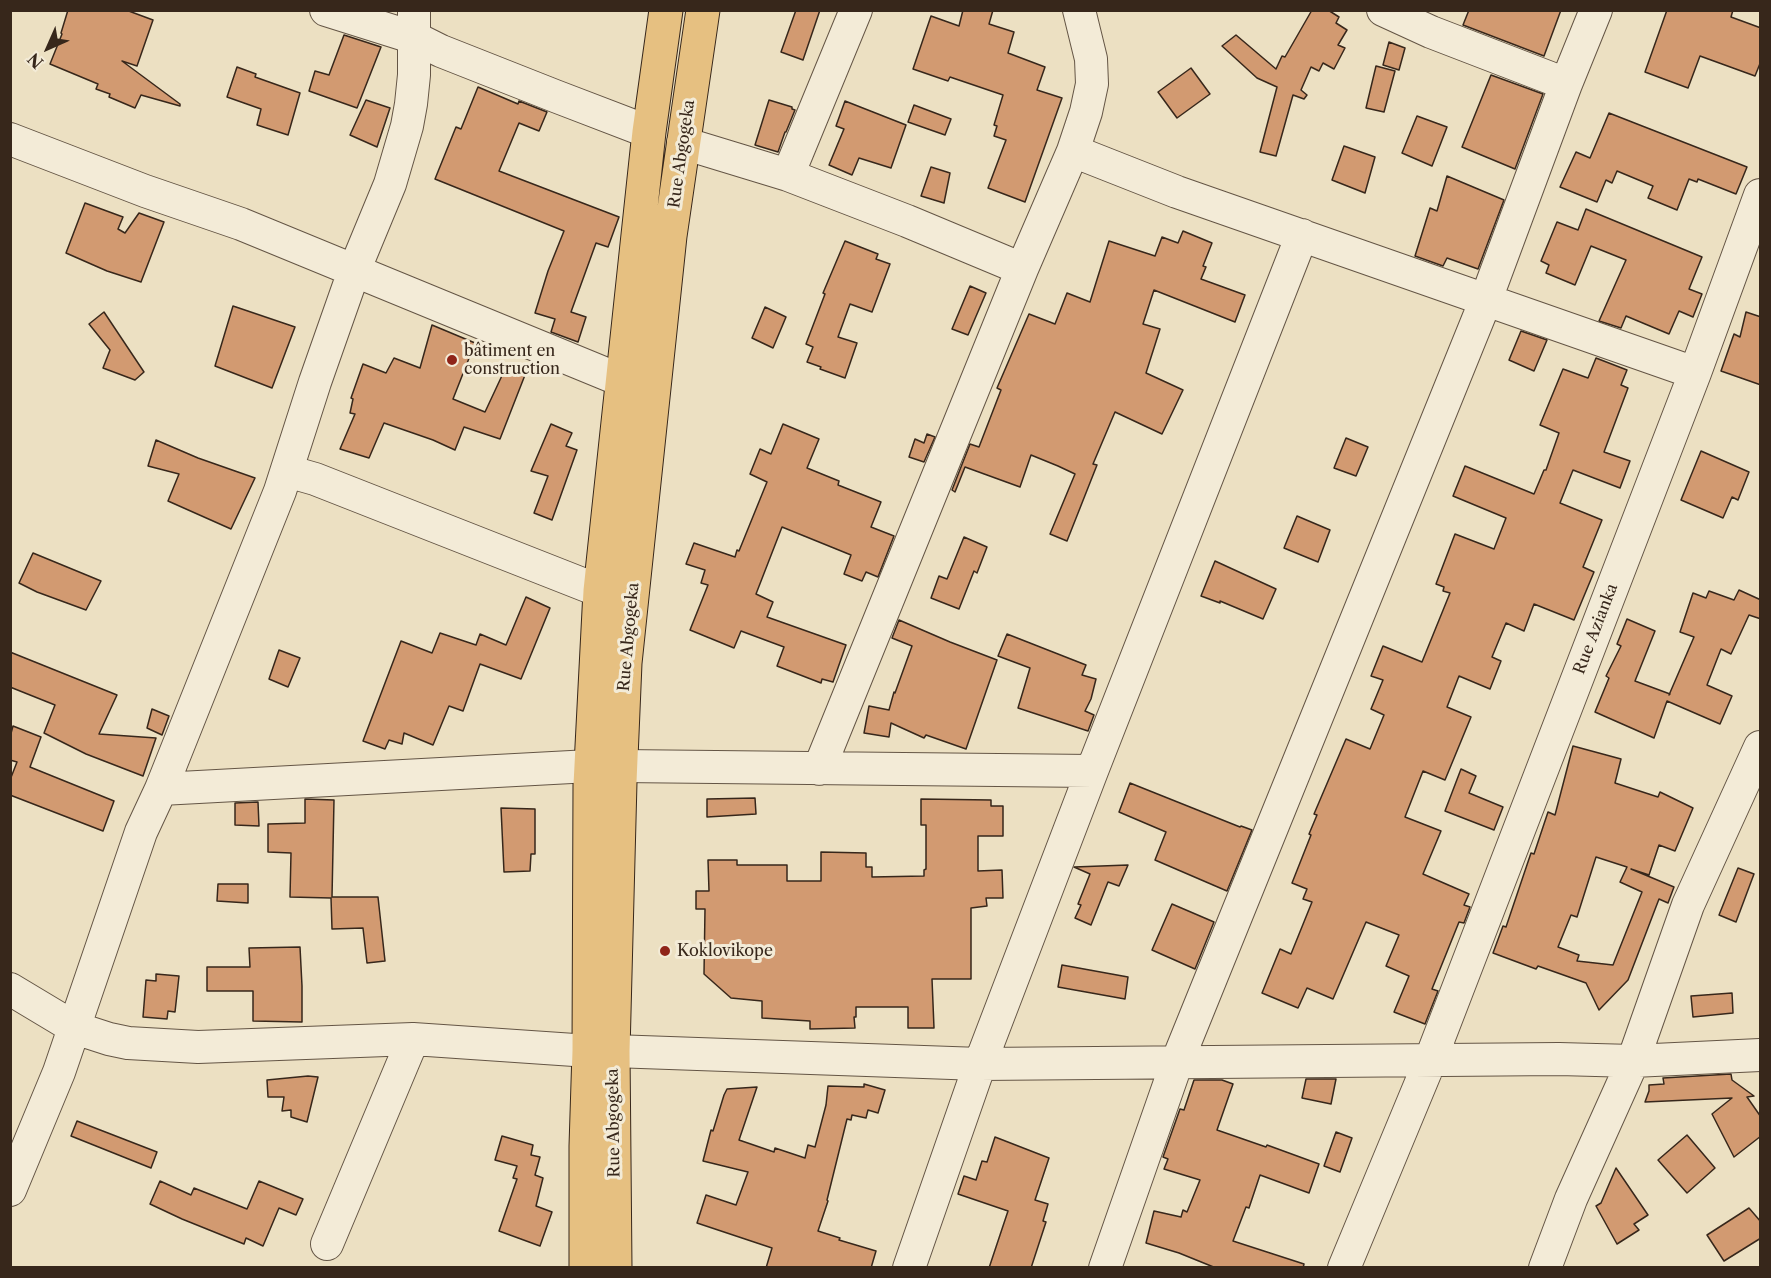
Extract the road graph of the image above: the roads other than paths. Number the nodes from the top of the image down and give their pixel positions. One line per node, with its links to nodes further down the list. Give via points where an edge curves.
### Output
1 (326, 10): 8 (street)
2 (666, 10): 10 (main road, Rue Abgogeka)
3 (703, 10): 12 (main road, Rue Abgogeka)
4 (856, 10): 14 (street)
5 (1079, 10): 13 (street, via 1091,59 1092,84)
6 (1596, 10): 9 (street)
7 (1392, 13): 9 (street)
8 (415, 25): 10 (street, via 441,51); 18 (street, via 407,126 390,184)
9 (1566, 84): 19 (street)
10 (649, 132): 21 (main road, Rue Abgogeka)
11 (10, 139): 18 (street, via 241,224)
12 (683, 143): 14 (street); 25 (main road, Rue Abgogeka, via 625,663)
13 (1073, 151): 16 (street); 17 (street)
14 (788, 175): 17 (street)
15 (1761, 195): 20 (street, Rue Azianka)
16 (1302, 235): 19 (street); 27 (street)
17 (1022, 269): 26 (street)
18 (354, 271): 21 (street); 22 (street)
19 (1486, 300): 20 (street); 35 (street)
20 (1695, 373): 33 (street, Rue Azianka)
21 (623, 381): 23 (main road, Rue Abgogeka)
22 (287, 471): 23 (street); 28 (street)
23 (600, 591): 25 (main road, Rue Abgogeka)
24 (1761, 747): 34 (street, via 1688,905)
25 (606, 766): 26 (street); 28 (street); 32 (main road, Rue Abgogeka)
26 (819, 769): 27 (street)
27 (1092, 771): 37 (street)
28 (161, 789): 30 (street, via 141,832)
29 (10, 989): 30 (street)
30 (75, 1028): 31 (street, via 128,1043 198,1047); 38 (street)
31 (413, 1040): 32 (street); 39 (street)
32 (601, 1051): 37 (street); 40 (main road, Rue Abgogeka, via 586,1146); 41 (main road, Rue Abgogeka)
33 (1430, 1061): 34 (street); 35 (street); 44 (street, Rue Azianka)
34 (1633, 1061): 36 (street); 45 (street, via 1570,1199)
35 (1177, 1062): 37 (street); 43 (street)
36 (1756, 1062)
37 (980, 1064): 42 (street)
38 (10, 1190)
39 (327, 1244)
40 (586, 1268)
41 (615, 1268)
42 (909, 1268)
43 (1106, 1268)
44 (1344, 1268)
45 (1545, 1268)

